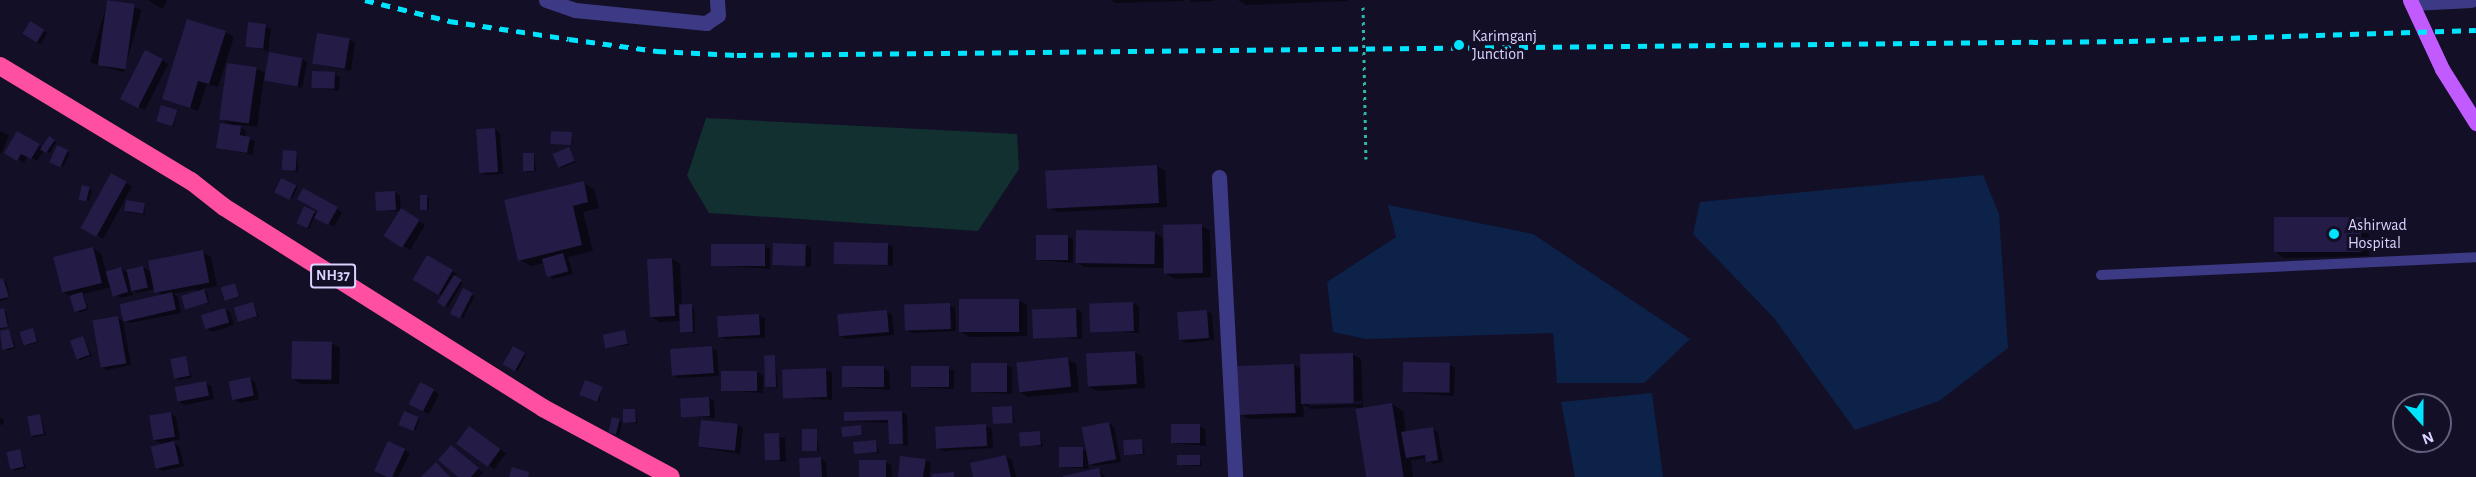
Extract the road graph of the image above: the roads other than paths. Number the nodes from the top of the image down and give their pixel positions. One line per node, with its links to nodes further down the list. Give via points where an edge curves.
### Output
1 (546, 0): 2 (street, via 575,10 705,23 717,15)
2 (717, 0)
3 (2471, 0): 4 (street)
4 (2411, 2): 6 (main road, via 2442,69)
5 (0, 66): 10 (highway, NH37, via 191,182 224,207 543,408)
6 (2476, 123)
7 (1219, 177): 11 (street)
8 (2476, 257): 9 (lane)
9 (2102, 275)
10 (671, 477)
11 (1235, 477)

